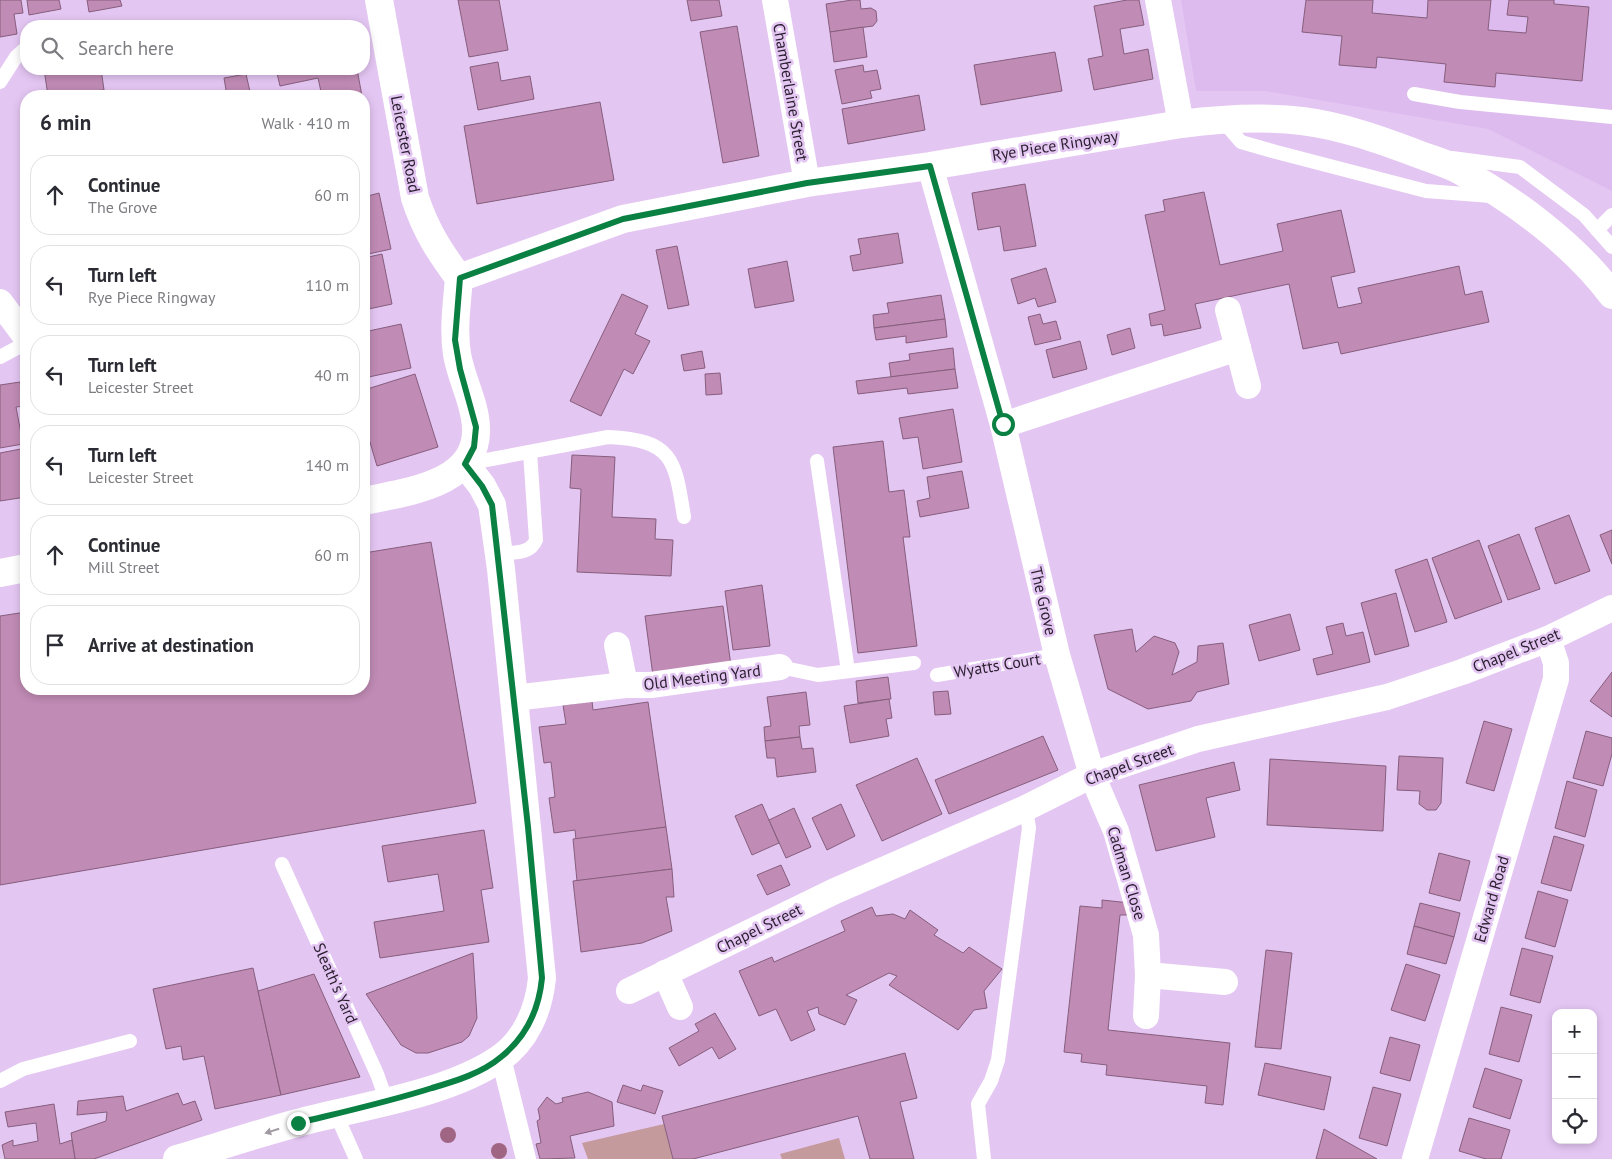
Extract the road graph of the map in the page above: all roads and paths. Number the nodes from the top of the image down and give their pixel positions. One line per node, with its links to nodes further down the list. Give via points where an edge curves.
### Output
1 (379, 0): 17 (main road, Leicester Road, via 415,198 423,224 434,244)
2 (776, 0): 12 (street, Chamberlaine Street)
3 (1158, 0): 9 (street)
4 (20, 53): 5 (lane)
5 (0, 82)
6 (1414, 94): 7 (lane, via 1460,102)
7 (1612, 117)
8 (1221, 119): 9 (main road, Rye Piece Ringway); 10 (main road, Rye Piece Ringway, via 1302,121 1358,133); 13 (lane, via 1241,142 1276,152 1426,191)
9 (1181, 124): 11 (main road, Rye Piece Ringway)
10 (1412, 152): 13 (main road, Rye Piece Ringway, via 1456,168); 15 (lane, via 1520,167 1584,215)
11 (930, 166): 12 (main road, Rye Piece Ringway); 26 (street, The Grove)
12 (807, 183): 17 (main road, Rye Piece Ringway, via 623,219)
13 (1502, 196): 18 (main road, Rye Piece Ringway, via 1562,242)
14 (1612, 215): 15 (lane)
15 (1597, 230): 16 (lane)
16 (1612, 247)
17 (460, 278): 29 (main road, via 455,340 476,427 474,447)
18 (1612, 295)
19 (0, 302): 21 (street)
20 (1228, 310): 23 (street)
21 (20, 329)
22 (20, 346): 24 (lane)
23 (1238, 348): 25 (street); 26 (street)
24 (0, 357)
25 (1248, 386)
26 (1003, 424): 38 (street, The Grove)
27 (530, 452): 29 (lane); 31 (lane, via 608,437 655,445 670,458 678,477); 32 (lane, via 536,540 534,546 526,551)
28 (817, 461): 41 (lane)
29 (465, 464): 30 (main road, via 436,483); 32 (main road, via 492,505)
30 (370, 500)
31 (684, 517)
32 (499, 554): 44 (main road)
33 (20, 569): 34 (main road)
34 (0, 573)
35 (1612, 608): 36 (street, Chapel Street)
36 (1548, 639): 45 (street, Chapel Street, via 1387,697 1198,739); 63 (street, Edward Road, via 1556,663 1556,679)
37 (617, 645): 43 (street, Old Meeting Yard)
38 (1057, 655): 42 (lane, Wyatts Court); 45 (street, The Grove)
39 (914, 663): 41 (lane)
40 (780, 667): 41 (lane, via 818,675); 43 (street, Old Meeting Yard, via 651,685)
41 (848, 671)
42 (937, 675)
43 (624, 685): 44 (street, Old Meeting Yard)
44 (514, 698): 55 (main road, via 542,978 539,1002 525,1033)
45 (1092, 775): 46 (street, Chapel Street); 49 (street, Cadman Close, via 1116,831 1146,935)
46 (1026, 808): 48 (street, Chapel Street, via 834,892); 62 (lane, via 1029,828 998,1060 978,1104)
47 (282, 864): 57 (lane, Sleath's Yard)
48 (664, 973): 51 (street, Chapel Street); 52 (street)
49 (1148, 975): 50 (street); 53 (street, Cadman Close)
50 (1225, 982)
51 (629, 990)
52 (680, 1007)
53 (1146, 1016)
54 (130, 1041): 56 (lane, via 23,1070)
55 (501, 1058): 57 (main road, via 460,1079); 61 (street)
56 (0, 1081)
57 (387, 1102): 58 (main road)
58 (336, 1114): 59 (main road, one-way to 59); 60 (lane)
59 (177, 1159)
60 (356, 1159)
61 (526, 1159)
62 (984, 1159)
63 (1415, 1159)

